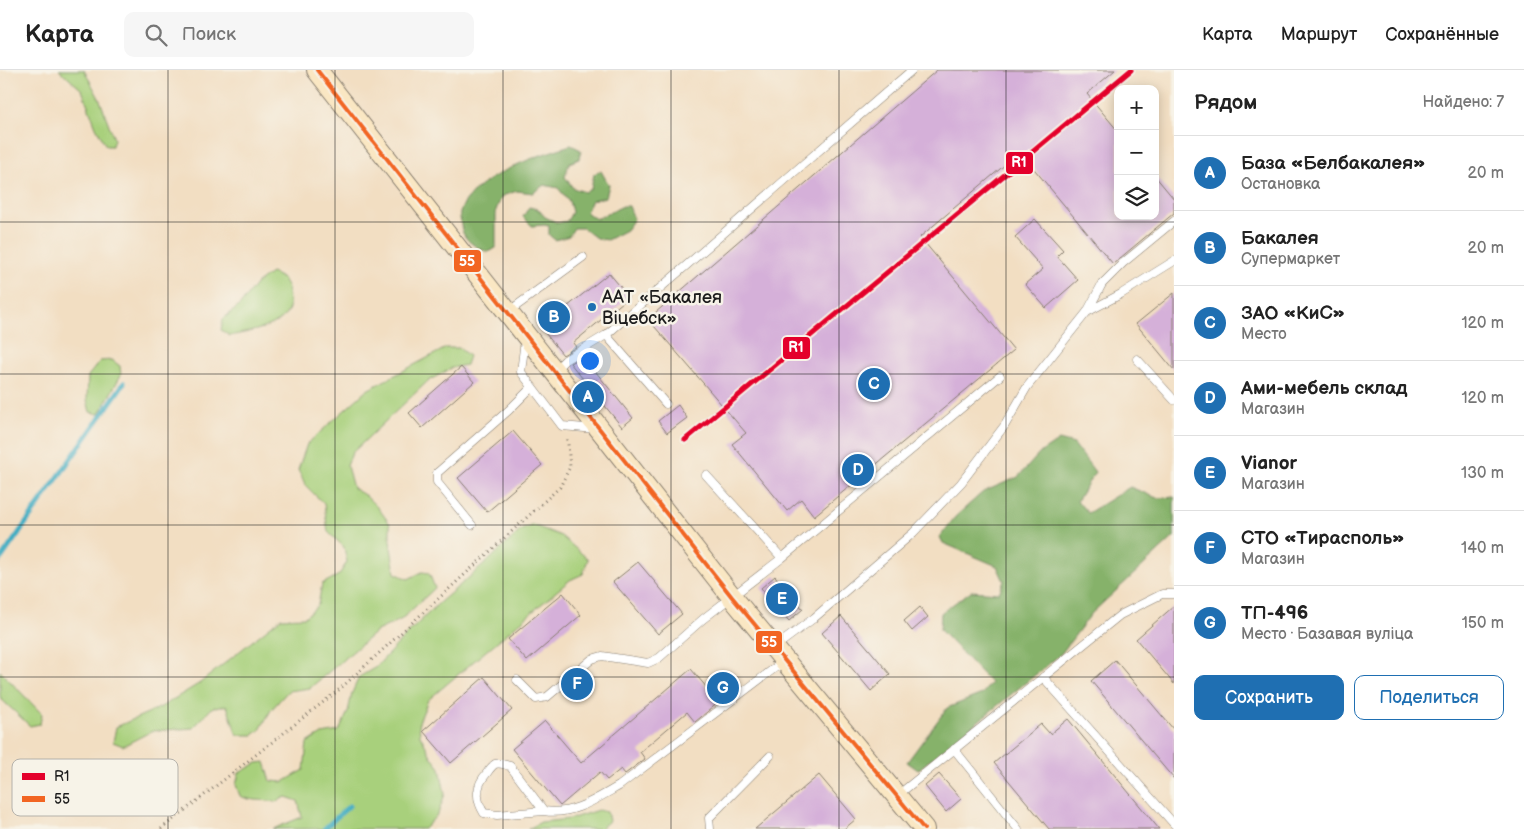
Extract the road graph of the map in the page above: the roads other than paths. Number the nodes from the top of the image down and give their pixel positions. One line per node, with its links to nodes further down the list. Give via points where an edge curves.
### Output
1 (317, 70): 6 (street)
2 (912, 70): 8 (lane)
3 (1174, 221): 7 (lane, via 1102,284)
4 (583, 257): 6 (lane)
5 (1174, 261): 7 (lane)
6 (508, 312): 9 (street)
7 (1087, 312): 22 (lane, via 1027,387 1005,425 961,483 913,533 814,618)
8 (606, 335): 11 (lane, via 565,360); 15 (lane)
9 (526, 336): 11 (street); 13 (lane, via 521,372)
10 (1137, 359): 14 (lane)
11 (554, 371): 16 (street)
12 (1000, 376): 19 (lane)
13 (532, 387): 16 (lane, via 562,426); 18 (lane, via 437,473 437,482)
14 (1174, 400)
15 (666, 404)
16 (601, 430): 21 (street)
17 (706, 475): 19 (lane)
18 (472, 525)
19 (782, 558): 21 (lane)
20 (1174, 594): 23 (lane, via 1162,594 1120,615)
21 (732, 597): 22 (street); 24 (lane, via 659,658 648,663 602,656 592,659 547,697 536,699)
22 (779, 655): 27 (street); 28 (lane, via 758,683 619,786 570,811)
23 (1043, 677): 25 (lane); 29 (lane)
24 (517, 680)
25 (954, 749): 27 (lane); 32 (lane)
26 (770, 756): 30 (lane, via 709,818)
27 (897, 796): 31 (street)
28 (544, 811): 28 (lane, via 510,766 494,764 480,780 478,805 484,812 497,815)
29 (1174, 824)
30 (710, 829)
31 (924, 829)
32 (1018, 829)

